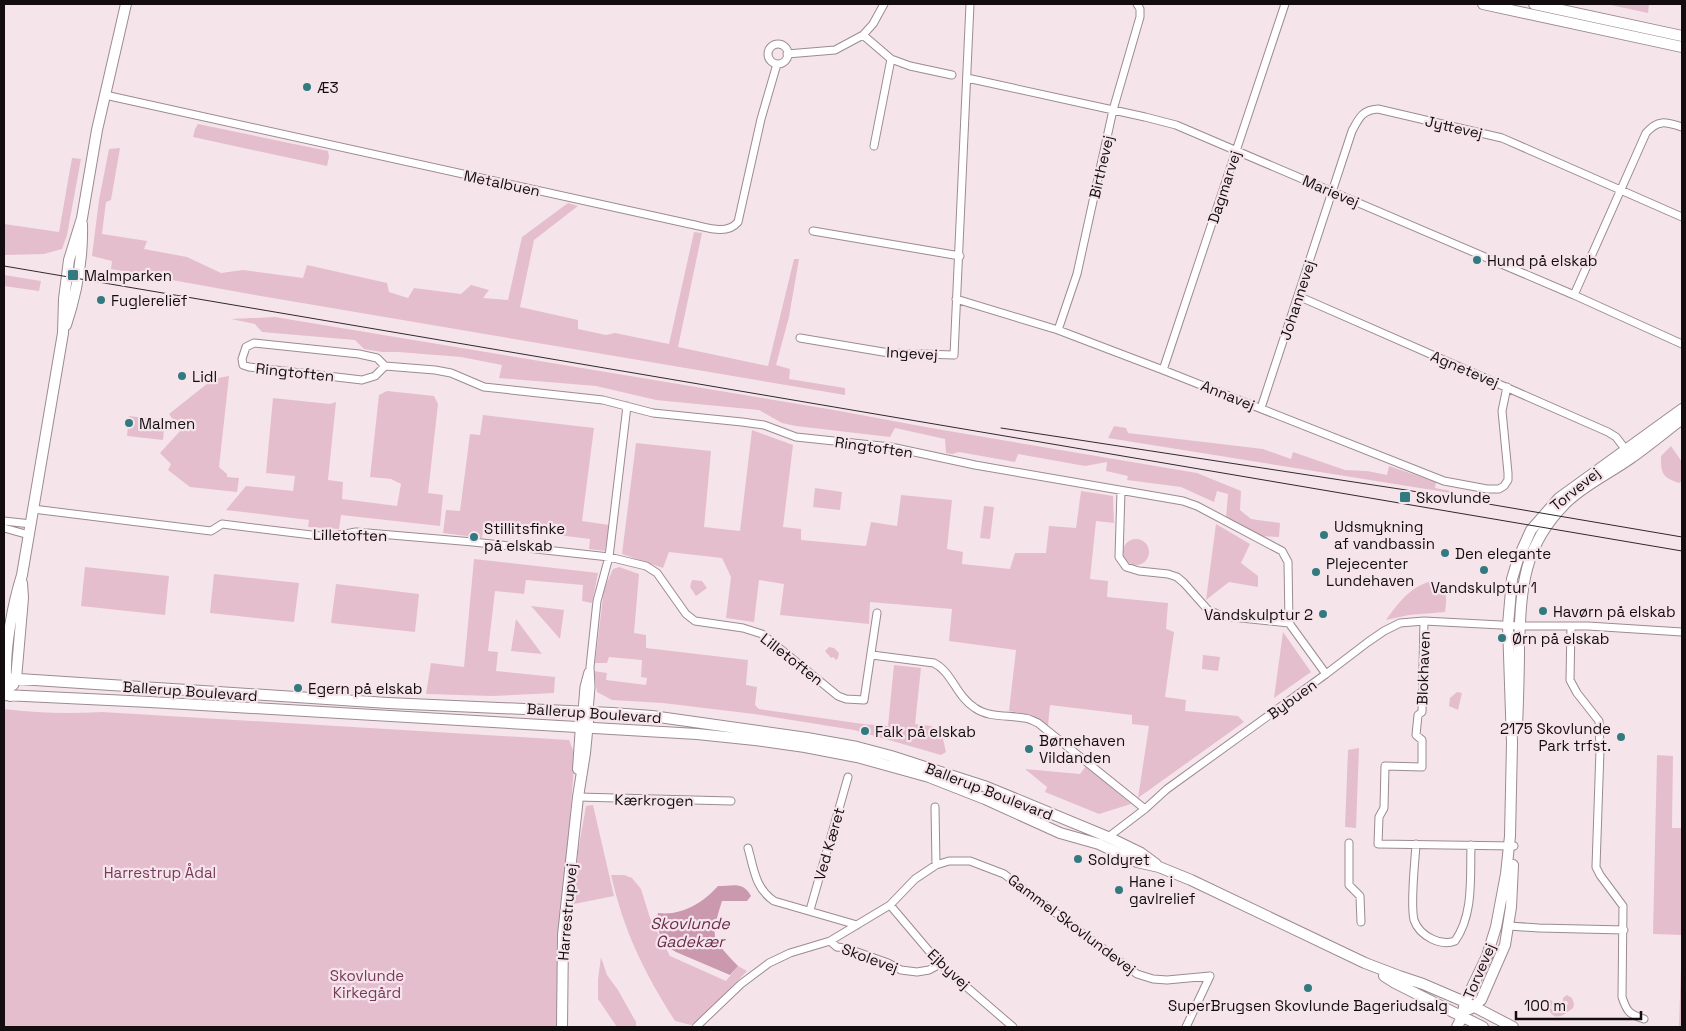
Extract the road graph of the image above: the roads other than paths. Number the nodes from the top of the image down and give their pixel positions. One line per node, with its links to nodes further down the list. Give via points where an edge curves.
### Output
1 (124, 4): 16 (street)
2 (884, 4): 8 (street)
3 (970, 4): 15 (street, Ingevej)
4 (1137, 4): 17 (street, Birthevej, via 1140,17)
5 (1285, 4): 20 (street, Dagmarvej)
6 (1483, 4): 10 (street)
7 (1534, 4): 9 (street)
8 (863, 35): 11 (street, via 835,50); 12 (street)
9 (1682, 36)
10 (1682, 47)
11 (787, 54): 13 (street, via 784,62); 13 (street, via 782,46 770,48 769,58)
12 (892, 59): 14 (street); 19 (street)
13 (777, 64): 16 (street, Metalbuen, via 738,222 724,230)
14 (952, 76)
15 (967, 78): 17 (street, Marievej); 25 (street, Ingevej)
16 (105, 95): 41 (street, via 82,218 82,262 63,333)
17 (1113, 110): 20 (street, Marievej, via 1176,125); 29 (street, Birthevej, via 1077,274)
18 (1682, 127): 21 (street, via 1664,122 1649,129)
19 (874, 146)
20 (1236, 150): 22 (street, Marievej); 33 (street, Dagmarvej)
21 (1621, 190): 22 (street, Jyttevej, via 1502,138 1378,109 1359,116); 23 (street, Jyttevej); 26 (street)
22 (1333, 192): 26 (street, Marievej); 27 (street, Johannevej)
23 (1682, 216)
24 (813, 231): 25 (street)
25 (960, 256): 28 (street, Ingevej)
26 (1574, 295): 31 (street, Marievej)
27 (1298, 296): 34 (street, Agnetevej); 36 (street, Johannevej)
28 (956, 299): 29 (street, Annavej); 30 (street, Ingevej, via 954,355 889,353)
29 (1058, 330): 33 (street, Annavej)
30 (800, 338)
31 (1682, 344)
32 (385, 366): 32 (street, Ringtoften, via 377,358 360,354 261,344 246,348 242,359 243,364 249,367 362,380 375,376); 35 (street, Ringtoften, via 450,373 484,387 603,400)
33 (1163, 370): 36 (street, Annavej)
34 (1506, 387): 36 (street, Annavej, via 1502,411 1508,480 1499,489 1444,481); 39 (street, Agnetevej, via 1608,432)
35 (627, 406): 40 (street, Ringtoften, via 654,413 764,426 796,437 891,447); 46 (street)
36 (1261, 408)
37 (1682, 410): 39 (street, Torvevej)
38 (1682, 419): 51 (street, Torvevej, via 1580,491 1550,521 1528,565 1521,593)
39 (1626, 450): 50 (street, Torvevej, via 1559,498 1532,530 1512,579)
40 (1121, 491): 49 (street, Ringtoften, via 1198,506 1282,551 1288,562); 49 (street, via 1119,557 1126,567 1177,577 1208,610 1222,616)
41 (33, 509): 43 (street); 46 (street, Lilletoften, via 211,531 222,524 336,537 356,532)
42 (4, 521): 43 (street)
43 (31, 524): 45 (street)
44 (4, 528): 45 (street)
45 (29, 535): 56 (street, via 15,596)
46 (609, 557): 54 (street, Lilletoften, via 654,571 686,614 695,621 762,634 842,698 864,700); 58 (street, via 600,584 590,667 591,688)
47 (877, 613): 54 (street, Lilletoften)
48 (1424, 621): 50 (street, Bybuen); 55 (street, Bybuen, via 1400,623 1384,631); 67 (street, Blokhaven, via 1422,712 1418,715 1416,735 1422,740 1422,767 1385,766 1384,808 1379,817 1378,844)
49 (1288, 623): 55 (street)
50 (1508, 625): 51 (street, Bybuen); 69 (street, Torvevej)
51 (1520, 626): 52 (street, Bybuen); 69 (street, Torvevej)
52 (1571, 626): 53 (street, Bybuen); 77 (street, via 1570,680 1599,720 1596,867 1623,906)
53 (1682, 632)
54 (872, 656): 64 (street, via 942,667 960,695 974,708 984,714 1026,718 1038,723)
55 (1326, 674): 64 (street, Bybuen, via 1167,789)
56 (8, 679): 57 (street); 58 (street, Ballerup Boulevard, via 378,703)
57 (7, 695): 59 (street, Ballerup Boulevard)
58 (585, 711): 59 (street, Harrestrupvej); 65 (street, Ballerup Boulevard, via 652,716 857,747 966,780)
59 (584, 728): 61 (street, Harrestrupvej, via 585,753); 65 (street, Ballerup Boulevard, via 755,740 857,757 929,777 1068,836)
60 (848, 777): 73 (street, Ved Kæret)
61 (578, 798): 62 (street, Kærkrogen); 84 (street, Harrestrupvej, via 562,935)
62 (731, 801)
63 (935, 807): 71 (street)
64 (1145, 809): 65 (street, Bybuen)
65 (1106, 841): 79 (street, Ballerup Boulevard, via 1142,853 1159,867)
66 (1350, 843): 74 (street, via 1349,886 1360,896)
67 (1416, 844): 68 (street, Blokhaven); 68 (street, via 1414,920 1422,933 1446,943 1455,941 1466,918)
68 (1471, 846): 69 (street, Blokhaven)
69 (1511, 846): 76 (street, Torvevej, via 1513,887); 81 (street, Torvevej, via 1496,927)
70 (748, 848): 73 (street, via 760,887 766,895 774,901)
71 (936, 865): 72 (street, Gammel Skovlundevej, via 915,879); 87 (street, Gammel Skovlundevej, via 966,860 1004,874 1137,974 1153,980 1210,976)
72 (890, 905): 75 (street, Gammel Skovlundevej); 80 (street, Ejbyvej)
73 (810, 910): 75 (street)
74 (1361, 922)
75 (857, 925): 78 (street, Gammel Skovlundevej)
76 (1509, 926): 77 (street); 81 (street, Torvevej, via 1505,945 1481,1000)
77 (1624, 930): 83 (street, via 1622,997 1631,1015)
78 (830, 941): 80 (street, Skolevej, via 837,947 901,970 917,972); 85 (street, Gammel Skovlundevej, via 769,963 740,984)
79 (1365, 963): 81 (street, Ballerup Boulevard); 82 (street, Ballerup Boulevard, via 1395,983)
80 (940, 964): 86 (street, Ejbyvej)
81 (1469, 1004): 82 (street, Torvevej); 90 (street, Ballerup Boulevard)
82 (1462, 1017): 88 (street, Torvevej); 89 (street, Ballerup Boulevard)
83 (1644, 1020)
84 (562, 1027)
85 (696, 1027)
86 (1013, 1027)
87 (1186, 1027)
88 (1457, 1027)
89 (1483, 1027)
90 (1513, 1027)

